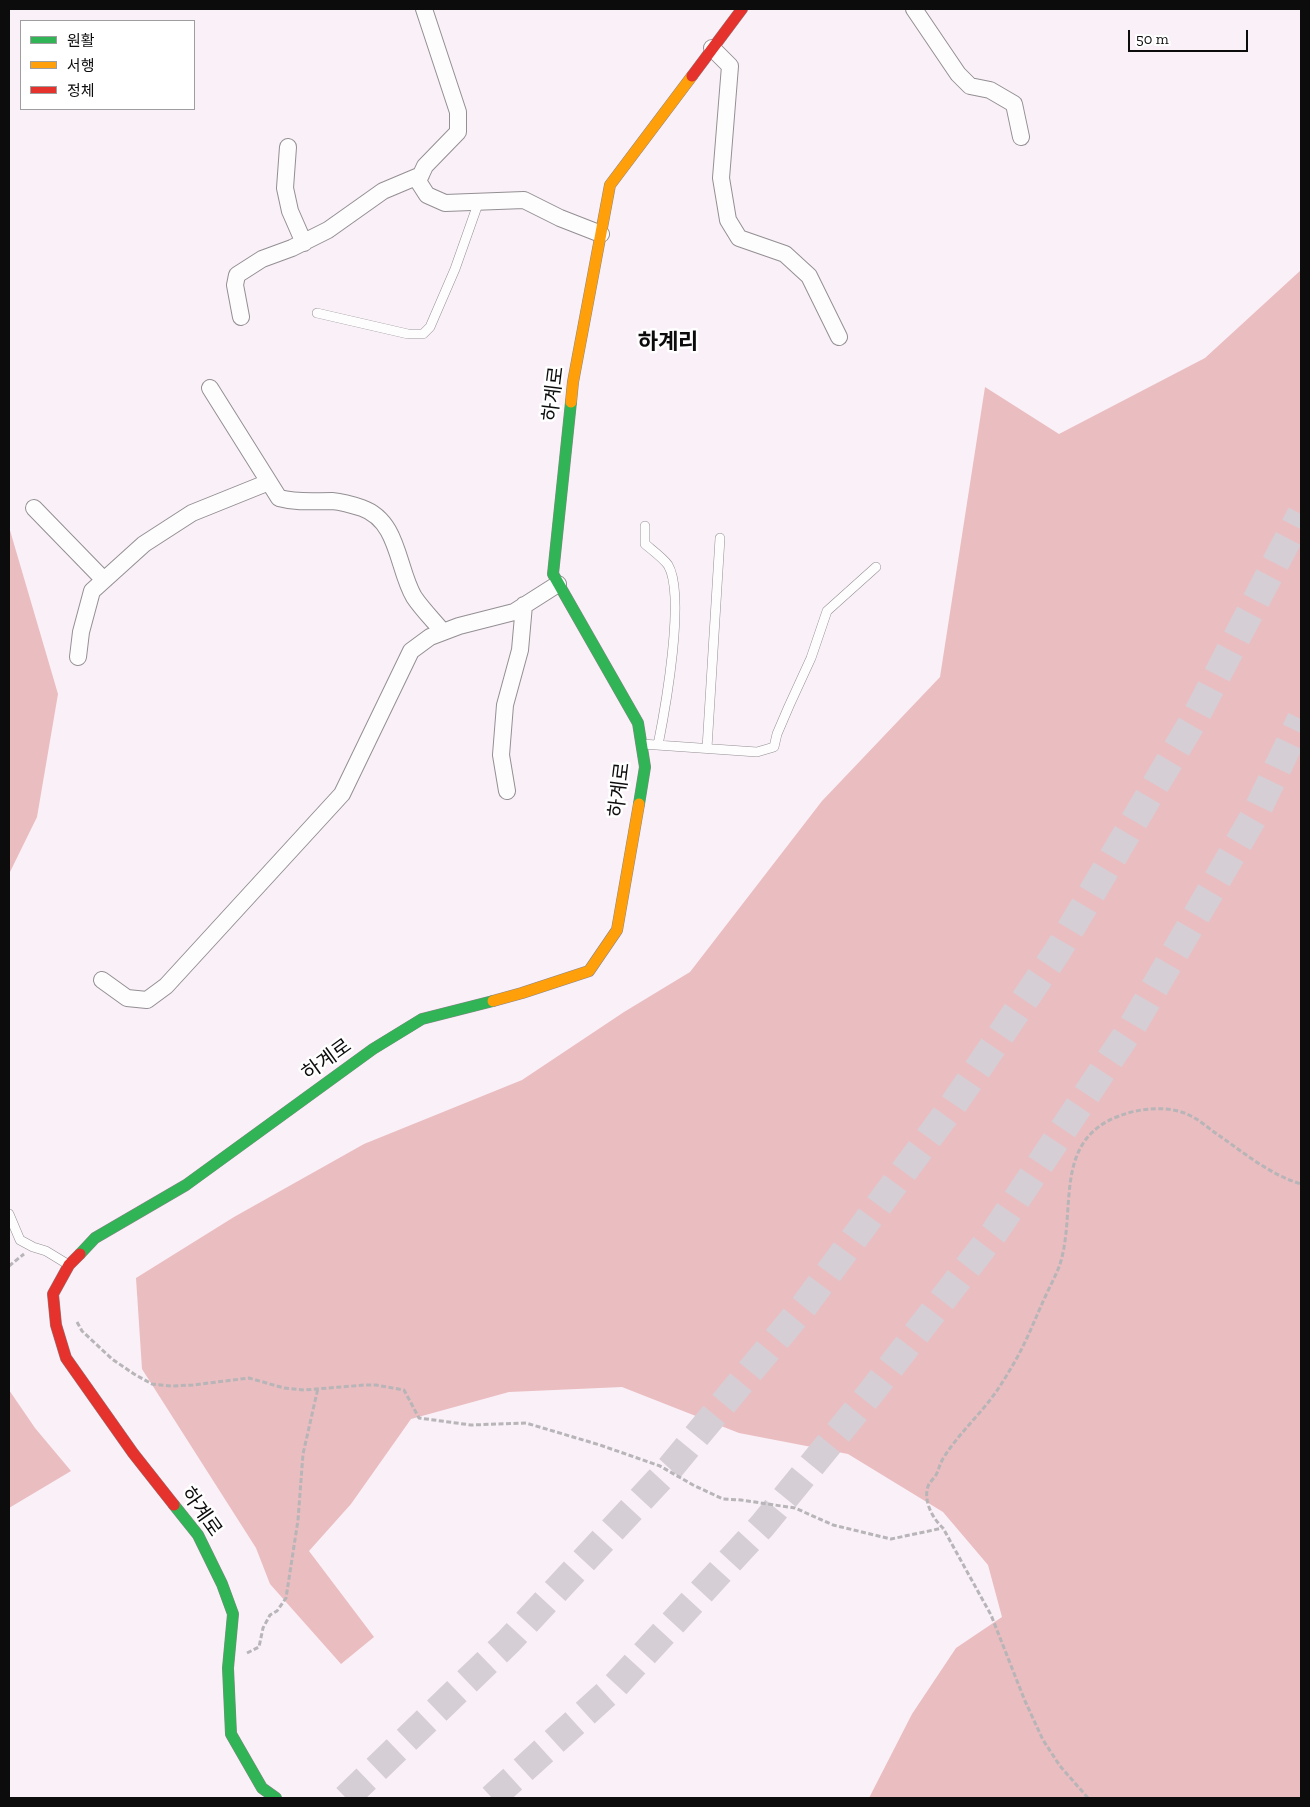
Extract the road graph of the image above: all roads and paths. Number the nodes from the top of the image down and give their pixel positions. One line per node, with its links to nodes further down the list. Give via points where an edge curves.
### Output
1 (424, 9): 7 (street, via 458,112 458,132 425,166)
2 (742, 9): 4 (street, 하계로)
3 (914, 9): 5 (street, via 958,74 970,86 990,90 1014,104)
4 (712, 48): 9 (street, 하계로, via 610,185); 13 (street, via 730,66 721,178 728,220 739,238 785,254 809,276)
5 (1021, 137)
6 (288, 147): 10 (street, via 285,188 290,211)
7 (421, 175): 8 (street, via 418,181 427,195 445,203); 10 (street, via 383,191)
8 (479, 201): 9 (street, via 524,200); 11 (lane, via 452,277 430,327 423,334 408,334)
9 (601, 234): 21 (street, 하계로, via 573,382 553,574)
10 (304, 243): 12 (street, via 262,259 237,275 235,285)
11 (316, 313)
12 (241, 317)
13 (839, 338)
14 (210, 388): 15 (street)
15 (268, 482): 20 (street, via 192,513 144,544); 23 (street, via 279,498 335,501 364,508 380,519 390,530 415,597)
16 (34, 508): 20 (street)
17 (646, 526): 26 (lane, via 645,544 668,565 674,584 674,630 666,706)
18 (720, 538): 27 (lane)
19 (876, 567): 27 (lane, via 827,611 774,747 758,752)
20 (104, 580): 24 (street, via 92,590)
21 (558, 584): 22 (street); 25 (street, 하계로, via 638,723)
22 (524, 605): 23 (street, via 514,612); 28 (street, via 520,650 505,705 501,755)
23 (443, 632): 29 (street, via 411,651 342,794 166,986 147,1000 127,998)
24 (78, 657)
25 (641, 744): 26 (lane); 33 (street, 하계로, via 645,767 618,930 589,971 522,993 422,1019 373,1049 186,1185 95,1238)
26 (658, 745): 27 (lane)
27 (707, 748)
28 (506, 790)
29 (102, 980)
30 (1301, 1184): 37 (path, via 1258,1164 1196,1118 1180,1112 1164,1109 1133,1112 1090,1132 1074,1161 1059,1269 1026,1341 998,1390 943,1458 929,1484 927,1493 931,1513)
31 (9, 1214): 32 (lane, via 20,1240)
32 (33, 1247): 33 (lane); 34 (path)
33 (70, 1265): 38 (street, 하계로, via 53,1294 56,1325 66,1358 134,1454 198,1535 233,1614)
34 (9, 1266)
35 (72, 1314): 36 (path, via 82,1331 97,1346 152,1384 193,1385 249,1378 284,1388)
36 (318, 1388): 37 (path, via 376,1385 404,1390 419,1418 471,1425 526,1423 660,1466 722,1499 795,1508 832,1524 891,1539); 38 (path, via 303,1454 298,1520 286,1598 270,1615 259,1647 250,1653)
37 (943, 1528): 40 (path, via 991,1615 1043,1740 1060,1766)
38 (230, 1656): 39 (street, 하계로, via 231,1734 262,1788)
39 (276, 1798)
40 (1088, 1798)

